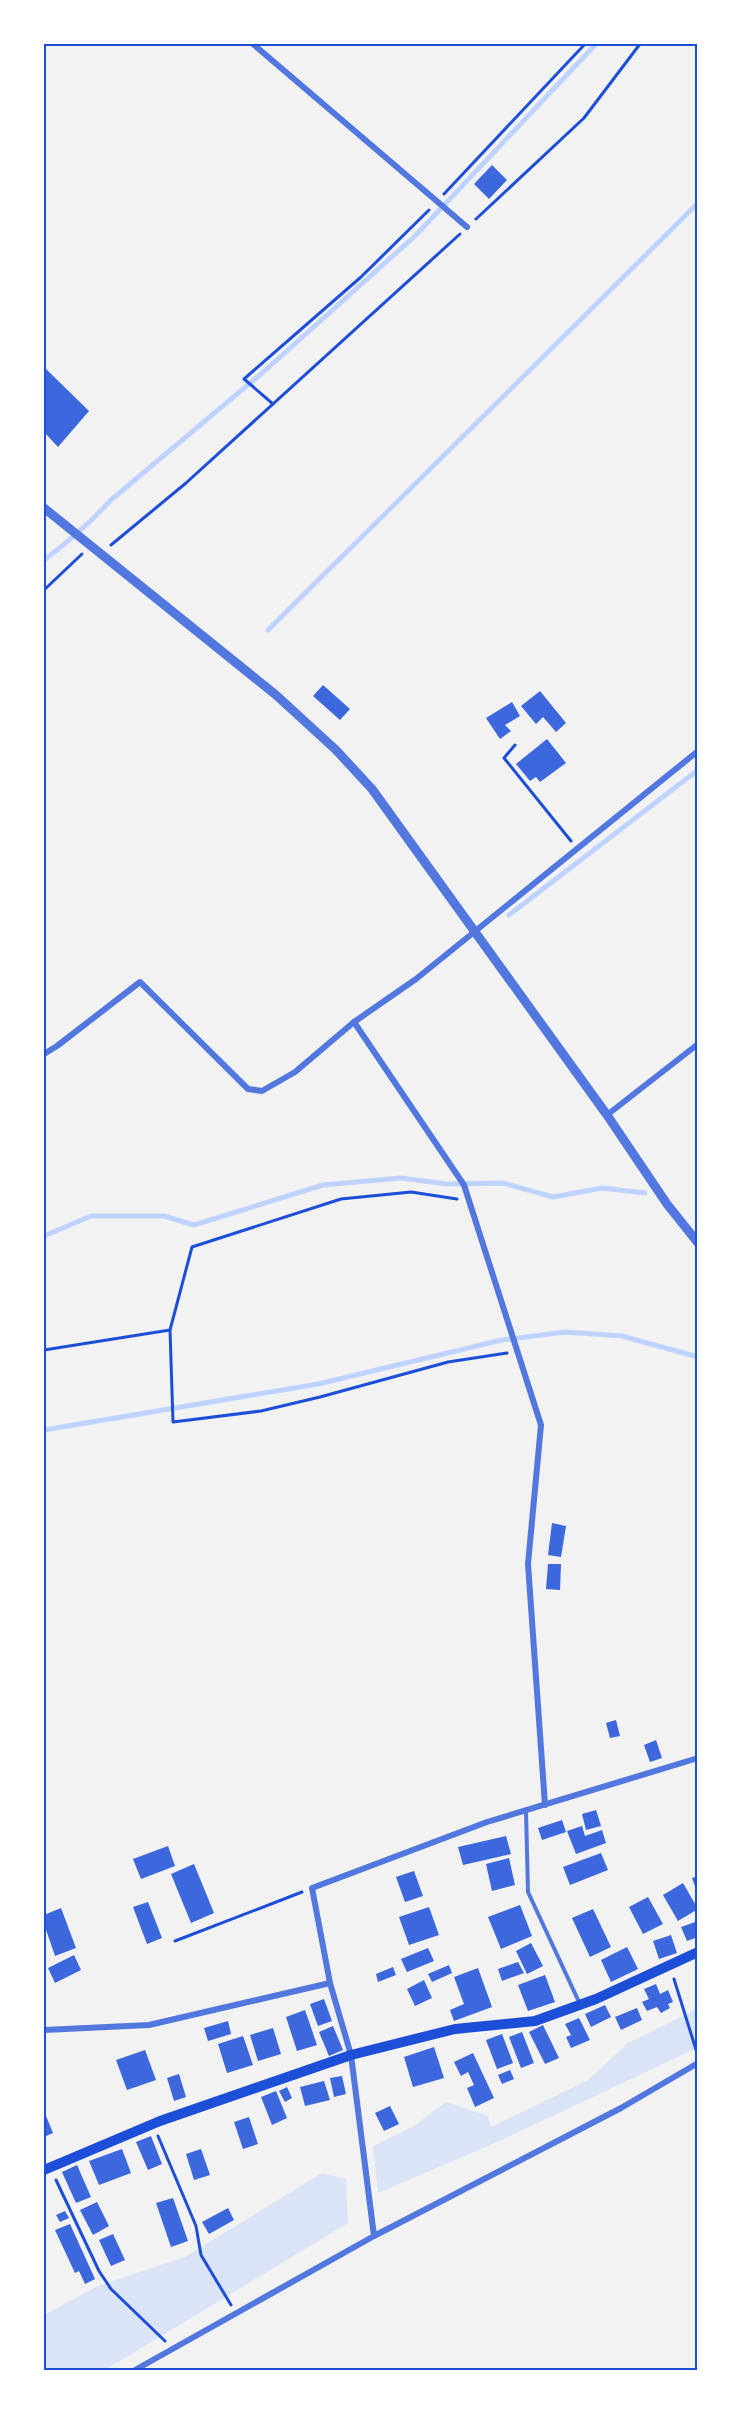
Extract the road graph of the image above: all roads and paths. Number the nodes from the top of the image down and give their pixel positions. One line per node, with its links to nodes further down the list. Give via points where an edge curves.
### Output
1 (253, 44): 4 (street)
2 (585, 44): 4 (path)
3 (640, 44): 5 (path, via 584,118)
4 (437, 201): 5 (street); 6 (path, via 361,277 244,379)
5 (467, 227): 6 (path)
6 (273, 404): 8 (path, via 109,547)
7 (44, 508): 8 (street)
8 (90, 546): 9 (path); 13 (street, via 276,695 336,750 372,789)
9 (44, 590)
10 (515, 745): 12 (path, via 504,758)
11 (698, 751): 12 (street)
12 (576, 848): 13 (street)
13 (474, 930): 14 (street, via 416,979); 17 (street)
14 (354, 1022): 16 (street, via 295,1072 262,1091 248,1089 140,982); 18 (street, via 455,1170)
15 (698, 1044): 17 (street)
16 (44, 1054)
17 (607, 1116): 19 (street)
18 (468, 1200): 20 (path, via 411,1192 341,1199 192,1247); 22 (street)
19 (698, 1243)
20 (170, 1330): 21 (path); 22 (path, via 173,1422 261,1411 448,1362)
21 (44, 1350)
22 (517, 1351): 24 (street, via 541,1425 528,1564)
23 (698, 1758): 24 (street)
24 (545, 1805): 25 (street)
25 (526, 1810): 26 (street); 31 (lane, via 528,1892)
26 (312, 1888): 27 (path); 30 (street)
27 (175, 1941)
28 (698, 1952): 29 (main road)
29 (670, 1965): 31 (main road); 33 (path)
30 (330, 1983): 32 (street, via 149,2025); 34 (street)
31 (580, 2004): 34 (main road, via 535,2021 455,2029)
32 (44, 2030)
33 (698, 2054)
34 (351, 2055): 36 (main road); 38 (street)
35 (698, 2063): 38 (street, via 621,2108)
36 (153, 2124): 37 (main road); 39 (path, via 196,2226 201,2255)
37 (47, 2169): 40 (path, via 111,2289)
38 (374, 2236): 41 (street)
39 (232, 2307)
40 (167, 2344)
41 (135, 2370)

